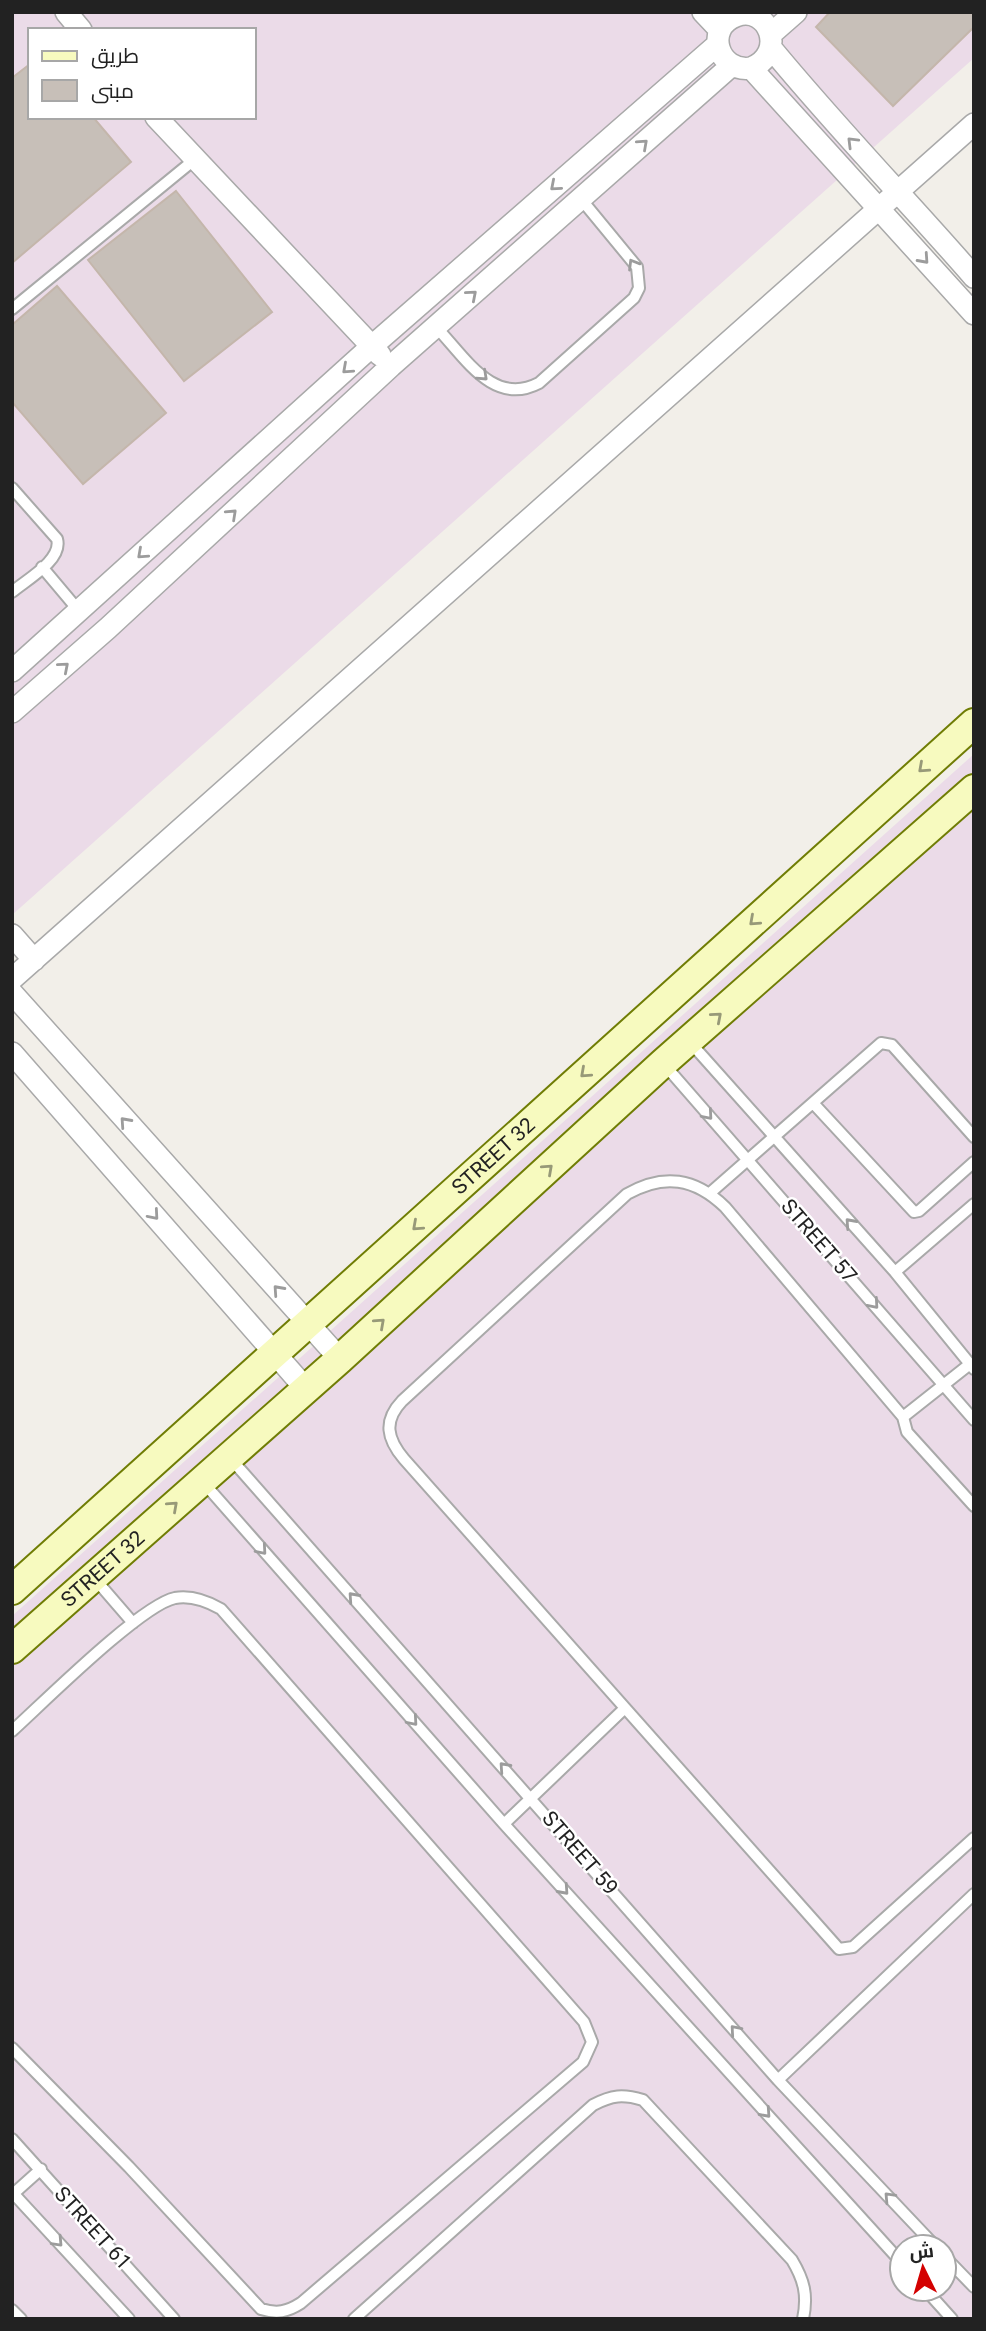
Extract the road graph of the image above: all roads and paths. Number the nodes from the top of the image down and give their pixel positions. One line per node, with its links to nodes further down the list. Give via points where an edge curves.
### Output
1 (66, 12): 5 (street)
2 (703, 12): 4 (street)
3 (796, 12): 6 (street)
4 (737, 22): 6 (street, via 765,24); 7 (street, via 719,53); 18 (street, one-way to 18)
5 (79, 28)
6 (771, 41): 7 (street, via 760,65); 11 (street, one-way to 6, via 837,127)
7 (741, 67): 12 (street, one-way to 7); 13 (street)
8 (158, 119): 10 (street)
9 (974, 124): 11 (street)
10 (194, 160): 15 (lane); 18 (street)
11 (900, 191): 13 (street); 14 (street)
12 (581, 199): 17 (street, one-way to 12); 17 (lane, one-way to 12, via 496,387 518,391 539,383 634,298 639,288 637,267)
13 (878, 209): 16 (street, one-way to 16); 29 (street)
14 (974, 277)
15 (12, 309)
16 (974, 314)
17 (436, 327): 19 (street)
18 (371, 347): 19 (street); 23 (street, one-way to 23)
19 (391, 366): 25 (street, one-way to 19)
20 (12, 488): 21 (lane, via 59,543 57,552)
21 (42, 567): 22 (lane); 23 (lane)
22 (12, 592)
23 (79, 611): 24 (street)
24 (12, 671)
25 (17, 700)
26 (974, 723): 32 (main road, STREET 32, one-way to 32)
27 (974, 789): 34 (main road, STREET 32, one-way to 27)
28 (12, 935): 29 (street)
29 (34, 960): 30 (street)
30 (12, 979)
31 (12, 993): 45 (street, one-way to 31)
32 (659, 1007): 33 (main road, STREET 32); 34 (main road)
33 (633, 1030): 36 (main road); 45 (main road, STREET 32, one-way to 45)
34 (689, 1041): 36 (main road, STREET 32); 39 (lane, STREET 57)
35 (12, 1053): 46 (street, one-way to 46)
36 (663, 1063): 40 (lane, STREET 57, one-way to 40); 47 (main road, STREET 32, one-way to 36)
37 (813, 1102): 38 (lane, via 878,1044 887,1042); 39 (lane); 41 (lane, via 912,1212 919,1211)
38 (974, 1137)
39 (773, 1138): 40 (lane); 44 (lane, STREET 57, one-way to 39)
40 (748, 1161): 42 (lane); 49 (lane, STREET 57, one-way to 49)
41 (974, 1162)
42 (710, 1193): 51 (lane); 60 (lane, via 678,1180 660,1180 627,1194 402,1401 388,1423 389,1436 404,1459)
43 (974, 1204): 44 (lane)
44 (895, 1272): 48 (lane, STREET 57)
45 (308, 1324): 46 (main road, STREET 32); 47 (street)
46 (275, 1354): 50 (street); 57 (main road, STREET 32)
47 (340, 1359): 50 (main road, STREET 32)
48 (972, 1366): 49 (lane)
49 (944, 1383): 51 (lane); 52 (lane, STREET 57)
50 (306, 1388): 53 (main road, STREET 32)
51 (903, 1417): 55 (lane, via 907,1432)
52 (974, 1420)
53 (228, 1456): 54 (main road, STREET 32); 62 (lane, STREET 59, one-way to 53)
54 (201, 1480): 56 (main road, STREET 32, one-way to 54); 63 (lane, STREET 59, one-way to 63)
55 (974, 1506)
56 (93, 1577): 58 (lane); 59 (main road, STREET 32)
57 (12, 1590)
58 (133, 1623): 61 (lane); 66 (lane, via 160,1603 176,1598 207,1601 233,1620 584,2022 592,2042 589,2053 301,2303 275,2313 261,2309)
59 (12, 1649)
60 (625, 1708): 62 (lane); 64 (lane, via 843,1950 853,1947)
61 (12, 1731)
62 (532, 1797): 63 (lane); 67 (lane, STREET 59, one-way to 62)
63 (504, 1824): 72 (lane, STREET 59, one-way to 72)
64 (974, 1838)
65 (974, 1894): 67 (lane)
66 (12, 2048)
67 (778, 2080): 71 (lane, STREET 59, one-way to 67)
68 (12, 2138): 69 (lane, STREET 61)
69 (41, 2169): 70 (lane); 79 (lane, STREET 61)
70 (13, 2194): 78 (lane, STREET 61, one-way to 78)
71 (923, 2233)
72 (888, 2248)
73 (958, 2270): 74 (lane)
74 (974, 2287)
75 (938, 2303): 82 (lane)
76 (12, 2309): 77 (lane)
77 (21, 2319)
78 (129, 2319)
79 (174, 2319)
80 (354, 2319): 81 (lane, via 593,2105 626,2095 643,2100 792,2260 803,2278 807,2300)
81 (803, 2319)
82 (952, 2319)

